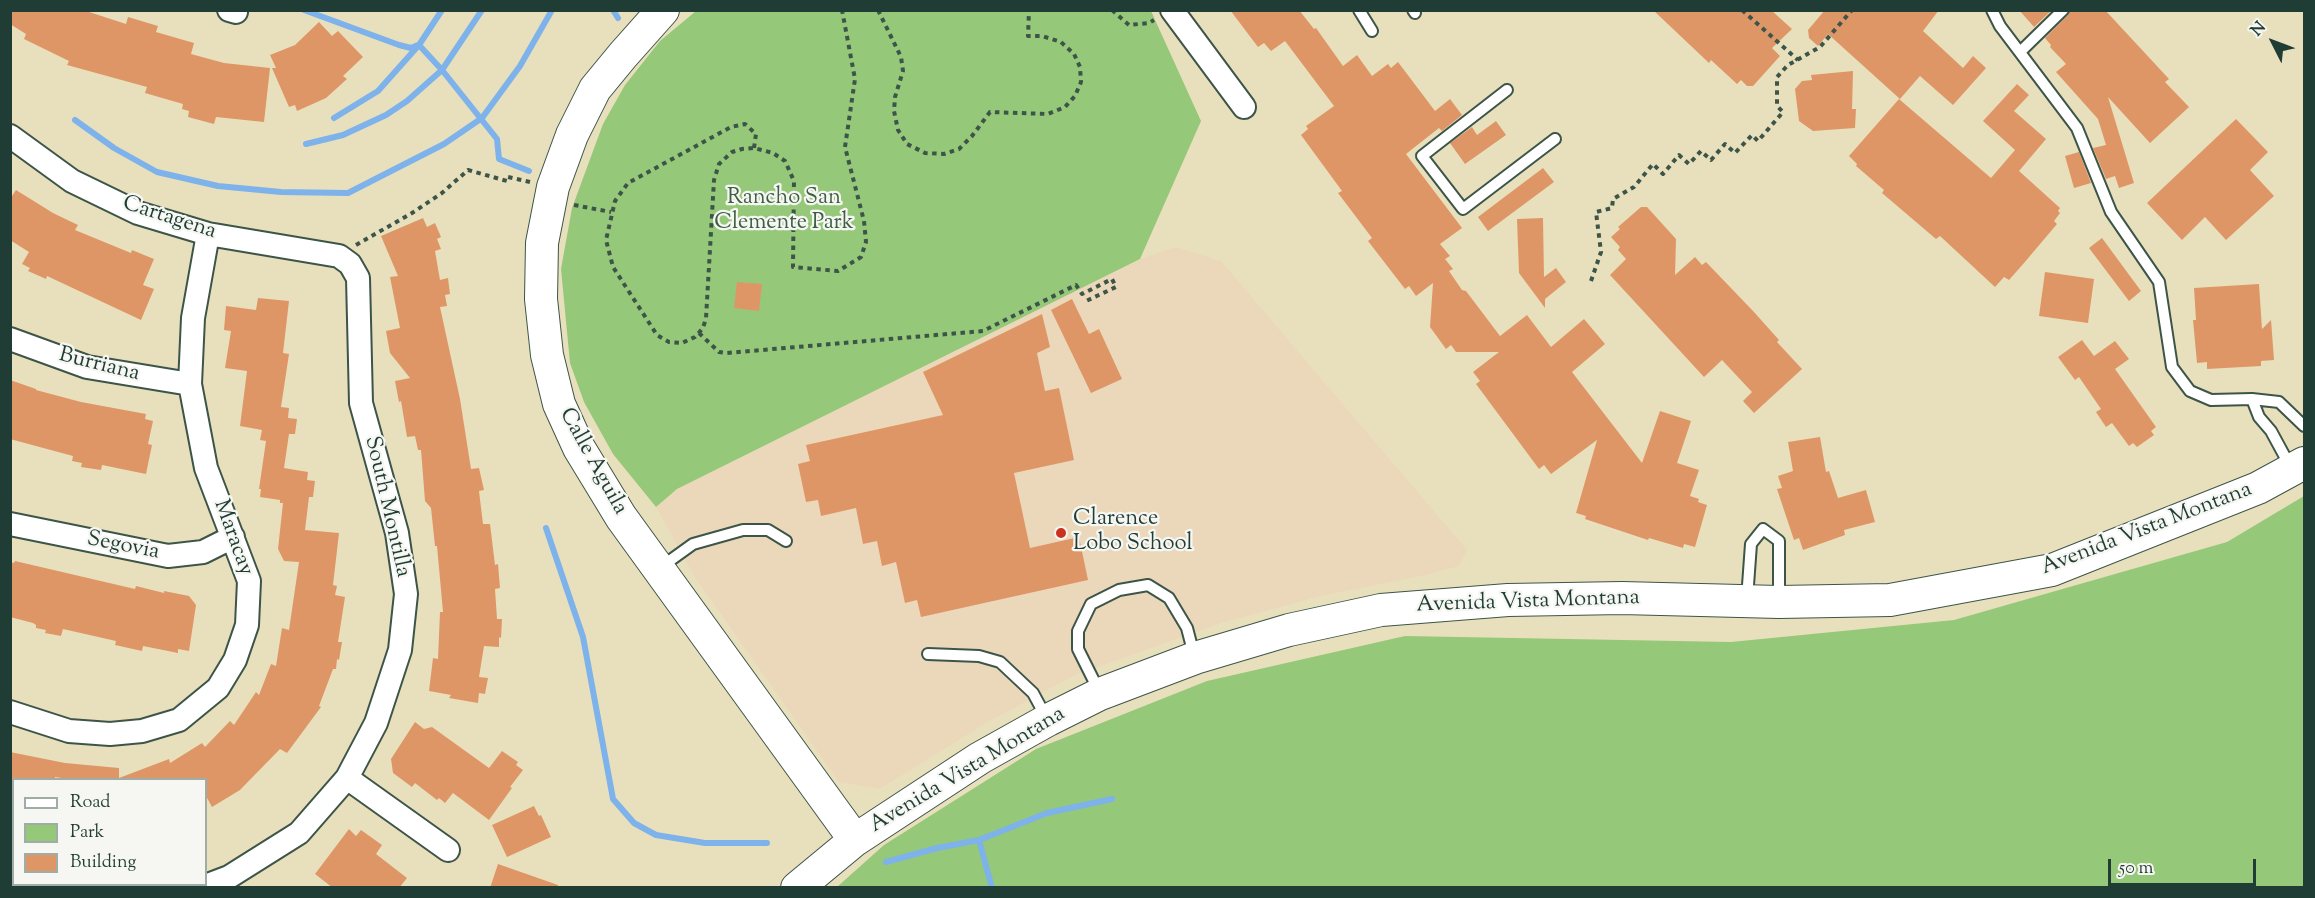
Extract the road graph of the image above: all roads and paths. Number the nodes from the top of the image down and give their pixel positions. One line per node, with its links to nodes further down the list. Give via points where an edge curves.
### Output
1 (663, 10): 34 (street, Calle Aguila, via 595,89 572,135 548,209 542,243 541,299 547,355 559,404 579,448 621,517)
2 (842, 10): 19 (path, via 855,79 845,147 864,221 866,242 861,257 838,271 793,267 794,181 785,161)
3 (878, 10): 4 (path, via 901,57 903,71 894,111 898,130 907,144 925,153 944,153 959,149 990,112 1048,114 1065,107 1075,96 1081,82 1074,54 1061,42 1028,36)
4 (1029, 10)
5 (1112, 10): 11 (path, via 1129,25 1149,23)
6 (1359, 10): 12 (lane)
7 (1742, 10): 14 (path)
8 (1852, 10): 14 (path, via 1820,47)
9 (1992, 10): 13 (lane)
10 (2063, 10): 13 (lane)
11 (1164, 15): 16 (street)
12 (1372, 31)
13 (2020, 52): 28 (lane, via 2077,128 2111,212 2159,282 2172,367 2190,391 2211,400)
14 (1798, 60): 23 (path, via 1777,77 1777,106 1783,112 1758,141 1752,135 1735,153 1725,144 1711,160 1701,151 1689,164 1679,155 1664,174 1653,164 1634,187 1613,200 1612,208 1596,212 1601,252)
15 (1507, 90): 18 (lane, via 1422,156 1463,209)
16 (1244, 107)
17 (10, 136): 21 (street, Cartagena, via 72,181 138,213)
18 (1555, 139)
19 (754, 148): 25 (path, via 732,152 719,165 714,180 706,318); 25 (path, via 756,134 745,124 731,127 628,183 611,212 606,240 612,267 657,335 669,342 682,343)
20 (527, 182): 22 (path, via 508,177 507,181 468,170 412,213 358,243)
21 (208, 234): 22 (street, Cartagena, via 328,253); 27 (street, Maracay, via 193,318)
22 (344, 260): 42 (street, South Montilla, via 358,278 361,403 397,533 406,594 400,650 376,723)
23 (1591, 281)
24 (1086, 301): 25 (path, via 1116,286 1112,279 1082,294 1076,285 983,331 727,353 718,352)
25 (699, 333)
26 (10, 339): 27 (street, Burriana, via 87,367)
27 (190, 384): 32 (street, Maracay, via 206,468)
28 (2252, 399): 29 (lane, via 2279,402); 30 (lane, via 2259,417)
29 (2304, 426)
30 (2298, 467): 36 (street, Avenida Vista Montana, via 2194,515 2052,570 1890,600)
31 (10, 524): 32 (street, Segovia, via 168,556 203,552)
32 (233, 537): 40 (street, Maracay, via 249,581 247,625 236,660 218,688 178,720 142,731 110,734 69,731)
33 (786, 541): 34 (lane, via 768,530 743,530 693,544)
34 (659, 568): 43 (street, Calle Aguila)
35 (1746, 601): 36 (street, Avenida Vista Montana); 36 (lane, via 1751,544 1763,529 1779,541); 38 (street, Avenida Vista Montana, via 1520,600 1381,610 1288,630)
36 (1779, 602)
37 (928, 654): 41 (lane, via 979,656 1000,662 1033,693)
38 (1195, 658): 39 (street, Avenida Vista Montana); 39 (lane, via 1187,628 1169,598 1148,585 1119,590 1091,604 1078,631 1078,649)
39 (1100, 694): 41 (street, Avenida Vista Montana)
40 (10, 712)
41 (1048, 720): 43 (street, Avenida Vista Montana, via 980,758)
42 (347, 778): 44 (street); 45 (street, South Montilla, via 299,833 229,877)
43 (855, 840): 46 (street, Avenida Vista Montana)
44 (448, 850)
45 (207, 885)
46 (797, 888)

